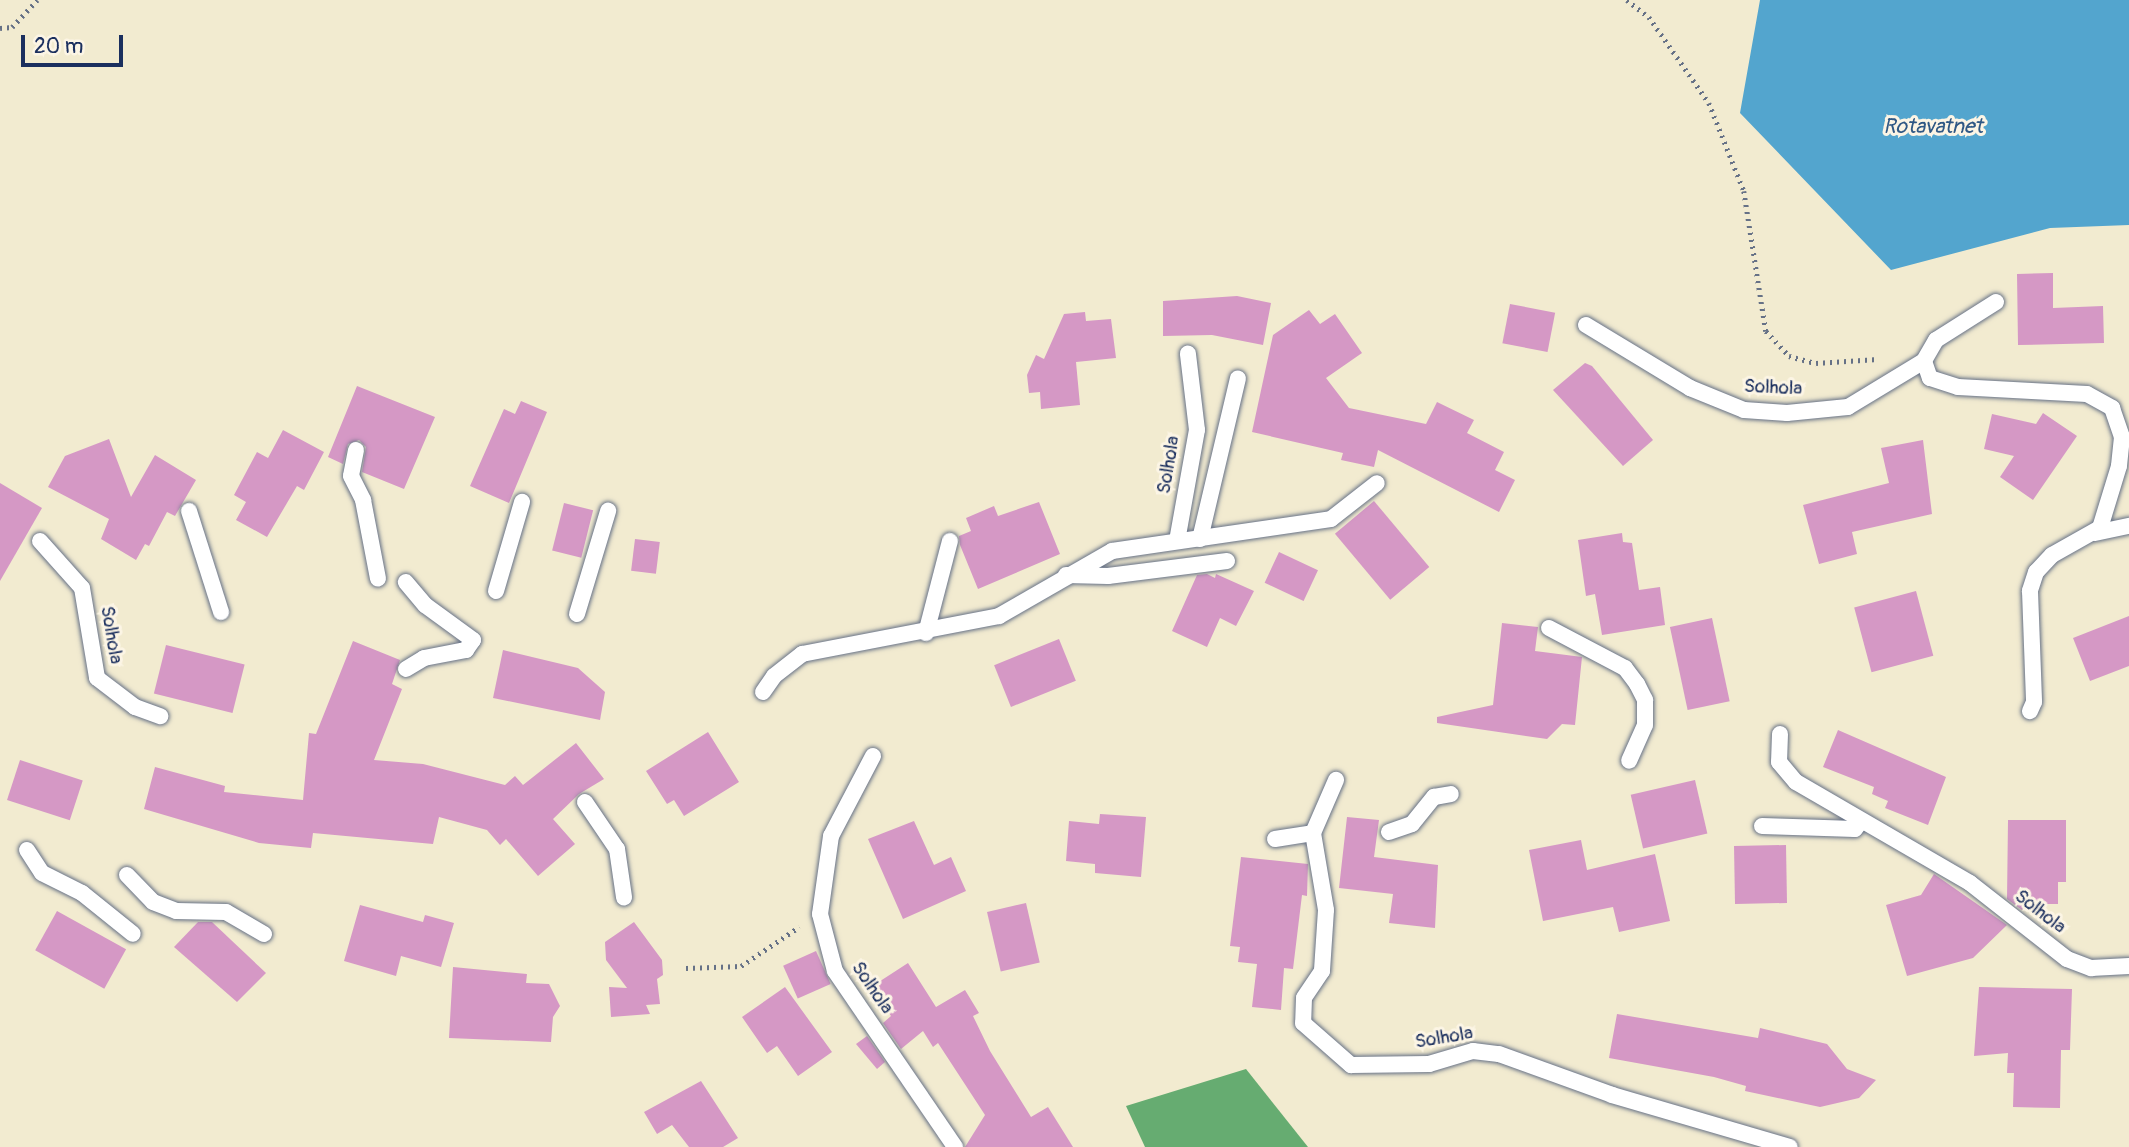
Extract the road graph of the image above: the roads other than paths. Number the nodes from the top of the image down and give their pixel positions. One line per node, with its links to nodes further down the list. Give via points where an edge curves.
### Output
1 (1996, 302): 4 (lane, Solhola, via 1945,332 1927,351)
2 (1586, 325): 4 (lane, Solhola, via 1689,388 1744,410 1787,413 1847,407)
3 (1188, 354): 16 (lane, Solhola, via 1197,430)
4 (1924, 362): 12 (lane, via 1930,378 1939,383 2087,394 2112,408 2121,430 2119,466 2109,506)
5 (1238, 378): 13 (lane)
6 (356, 450): 19 (lane, via 351,477 363,500)
7 (1377, 483): 13 (lane, via 1331,519)
8 (522, 502): 21 (lane)
9 (189, 511): 22 (lane)
10 (608, 512): 23 (lane)
11 (2129, 526): 12 (lane)
12 (2095, 533): 28 (lane, via 2052,555 2036,572 2030,592 2034,702)
13 (1200, 539): 16 (lane)
14 (40, 541): 29 (lane, Solhola, via 82,588 97,678 135,707)
15 (950, 541): 25 (lane)
16 (1177, 541): 18 (lane, via 1112,551)
17 (1227, 561): 18 (lane, via 1108,576)
18 (1066, 575): 25 (lane, via 999,616)
19 (378, 579)
20 (406, 582): 26 (lane, via 425,605 472,640 466,650 424,658)
21 (496, 591)
22 (218, 605)
23 (577, 614)
24 (1549, 628): 32 (lane, via 1625,668 1637,684 1645,700 1645,725)
25 (926, 633): 27 (lane, via 802,654 774,676)
26 (406, 669)
27 (763, 692)
28 (2030, 711)
29 (160, 716)
30 (1780, 734): 36 (lane, Solhola, via 1777,751 1785,772)
31 (873, 756): 47 (lane, Solhola, via 831,836 820,914 835,971)
32 (1629, 761)
33 (1336, 780): 39 (lane)
34 (1451, 794): 38 (lane, via 1434,797 1412,824)
35 (585, 802): 43 (lane, via 617,849)
36 (1861, 821): 37 (lane, via 1855,829); 46 (lane, Solhola, via 1970,883 2067,959 2091,968)
37 (1762, 826)
38 (1389, 832)
39 (1313, 833): 40 (lane); 48 (lane, Solhola, via 1326,910 1322,971 1304,999 1303,1023 1351,1065 1429,1063 1473,1051 1499,1054 1612,1096)
40 (1275, 839)
41 (27, 850): 44 (lane, via 42,873 82,893)
42 (127, 875): 45 (lane, via 153,902 176,911 226,912)
43 (624, 897)
44 (133, 934)
45 (264, 934)
46 (2129, 965)
47 (956, 1147)
48 (1790, 1147)

